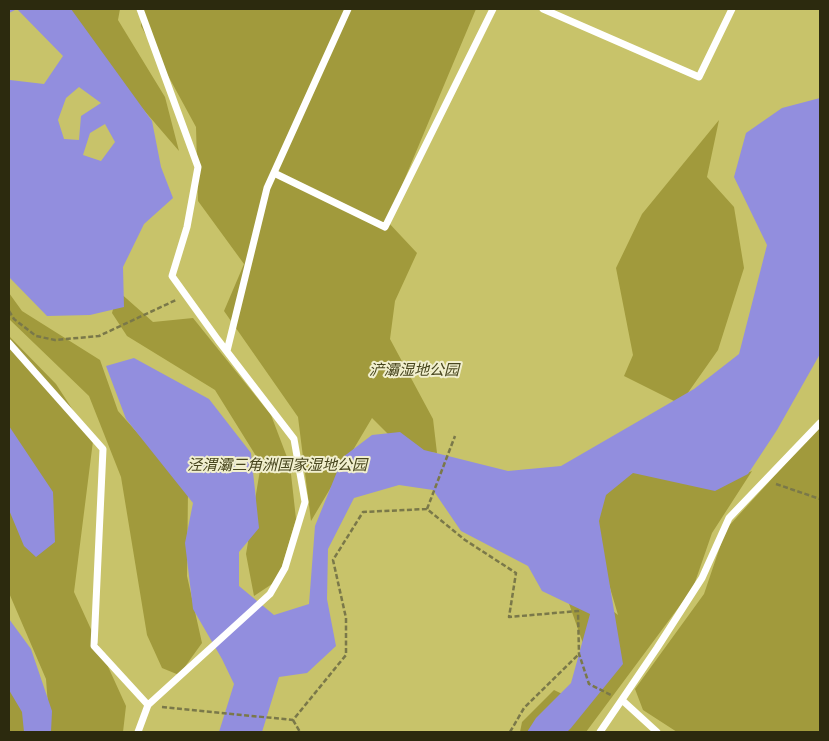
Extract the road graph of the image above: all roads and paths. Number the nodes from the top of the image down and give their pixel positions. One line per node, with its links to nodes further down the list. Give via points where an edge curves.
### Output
1 (140, 9): 7 (lane, via 198,167 187,227 172,276)
2 (348, 9): 6 (lane)
3 (493, 9): 6 (lane, via 385,227)
4 (543, 9): 5 (lane, via 699,76)
5 (732, 9)
6 (274, 173): 10 (lane, via 267,188)
7 (186, 295): 8 (path, via 100,336 56,340 36,336); 10 (lane)
8 (9, 312)
9 (9, 343): 18 (lane, via 103,449 94,646)
10 (227, 351): 18 (lane, via 294,439 305,502 286,568 270,594)
11 (820, 423): 13 (lane)
12 (455, 436): 15 (path)
13 (765, 481): 14 (path); 17 (lane, via 729,518 702,578)
14 (820, 499)
15 (427, 509): 16 (path, via 465,540 516,574 509,617 578,611); 19 (path, via 363,512 333,560 346,618 346,655)
16 (579, 654): 17 (path, via 589,684); 22 (path, via 524,708)
17 (622, 700): 23 (lane); 24 (lane)
18 (148, 705): 19 (path); 20 (lane)
19 (294, 720): 21 (path)
20 (138, 732)
21 (300, 732)
22 (510, 732)
23 (600, 732)
24 (657, 732)

